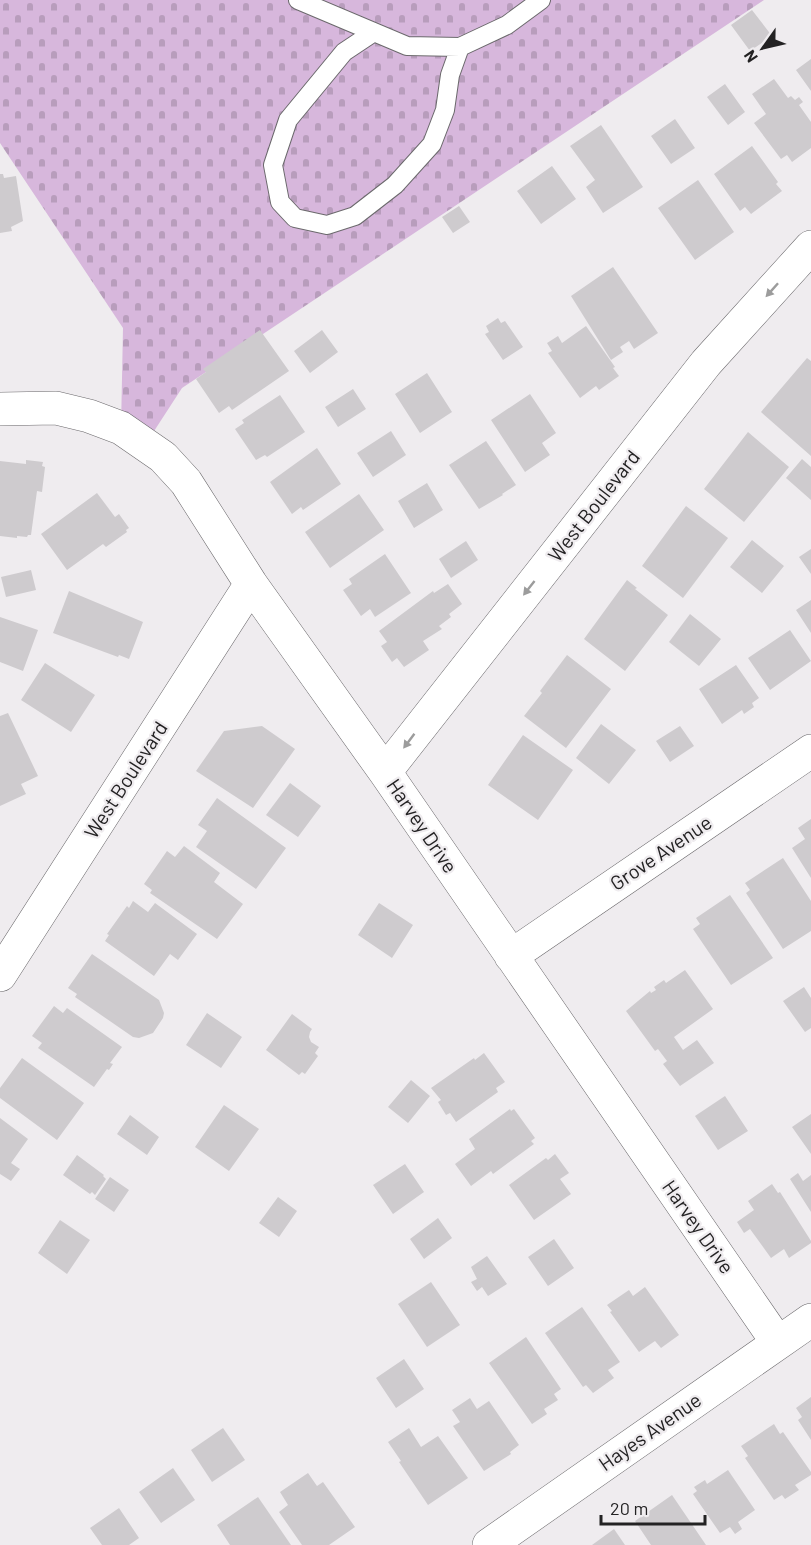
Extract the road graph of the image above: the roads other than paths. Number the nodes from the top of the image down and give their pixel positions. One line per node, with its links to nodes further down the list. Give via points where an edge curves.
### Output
1 (298, 0): 3 (lane)
2 (541, 0): 4 (lane, via 507,25)
3 (374, 32): 4 (lane, via 407,46); 4 (lane, via 344,52 288,120 273,165 280,202 295,218 327,225 355,216 394,185 432,144 445,110 450,75)
4 (460, 47)
5 (811, 247): 9 (street, West Boulevard, one-way to 9, via 705,363)
6 (0, 409): 7 (street, Harvey Drive, via 56,408 89,416 121,428 163,457 186,482)
7 (252, 584): 9 (street, Harvey Drive); 11 (street, West Boulevard)
8 (811, 751): 10 (street, Grove Avenue)
9 (385, 772): 10 (street, Harvey Drive)
10 (511, 956): 13 (street, Harvey Drive)
11 (0, 975)
12 (811, 1320): 13 (street, Hayes Avenue)
13 (778, 1342): 14 (street, Hayes Avenue)
14 (489, 1545)

